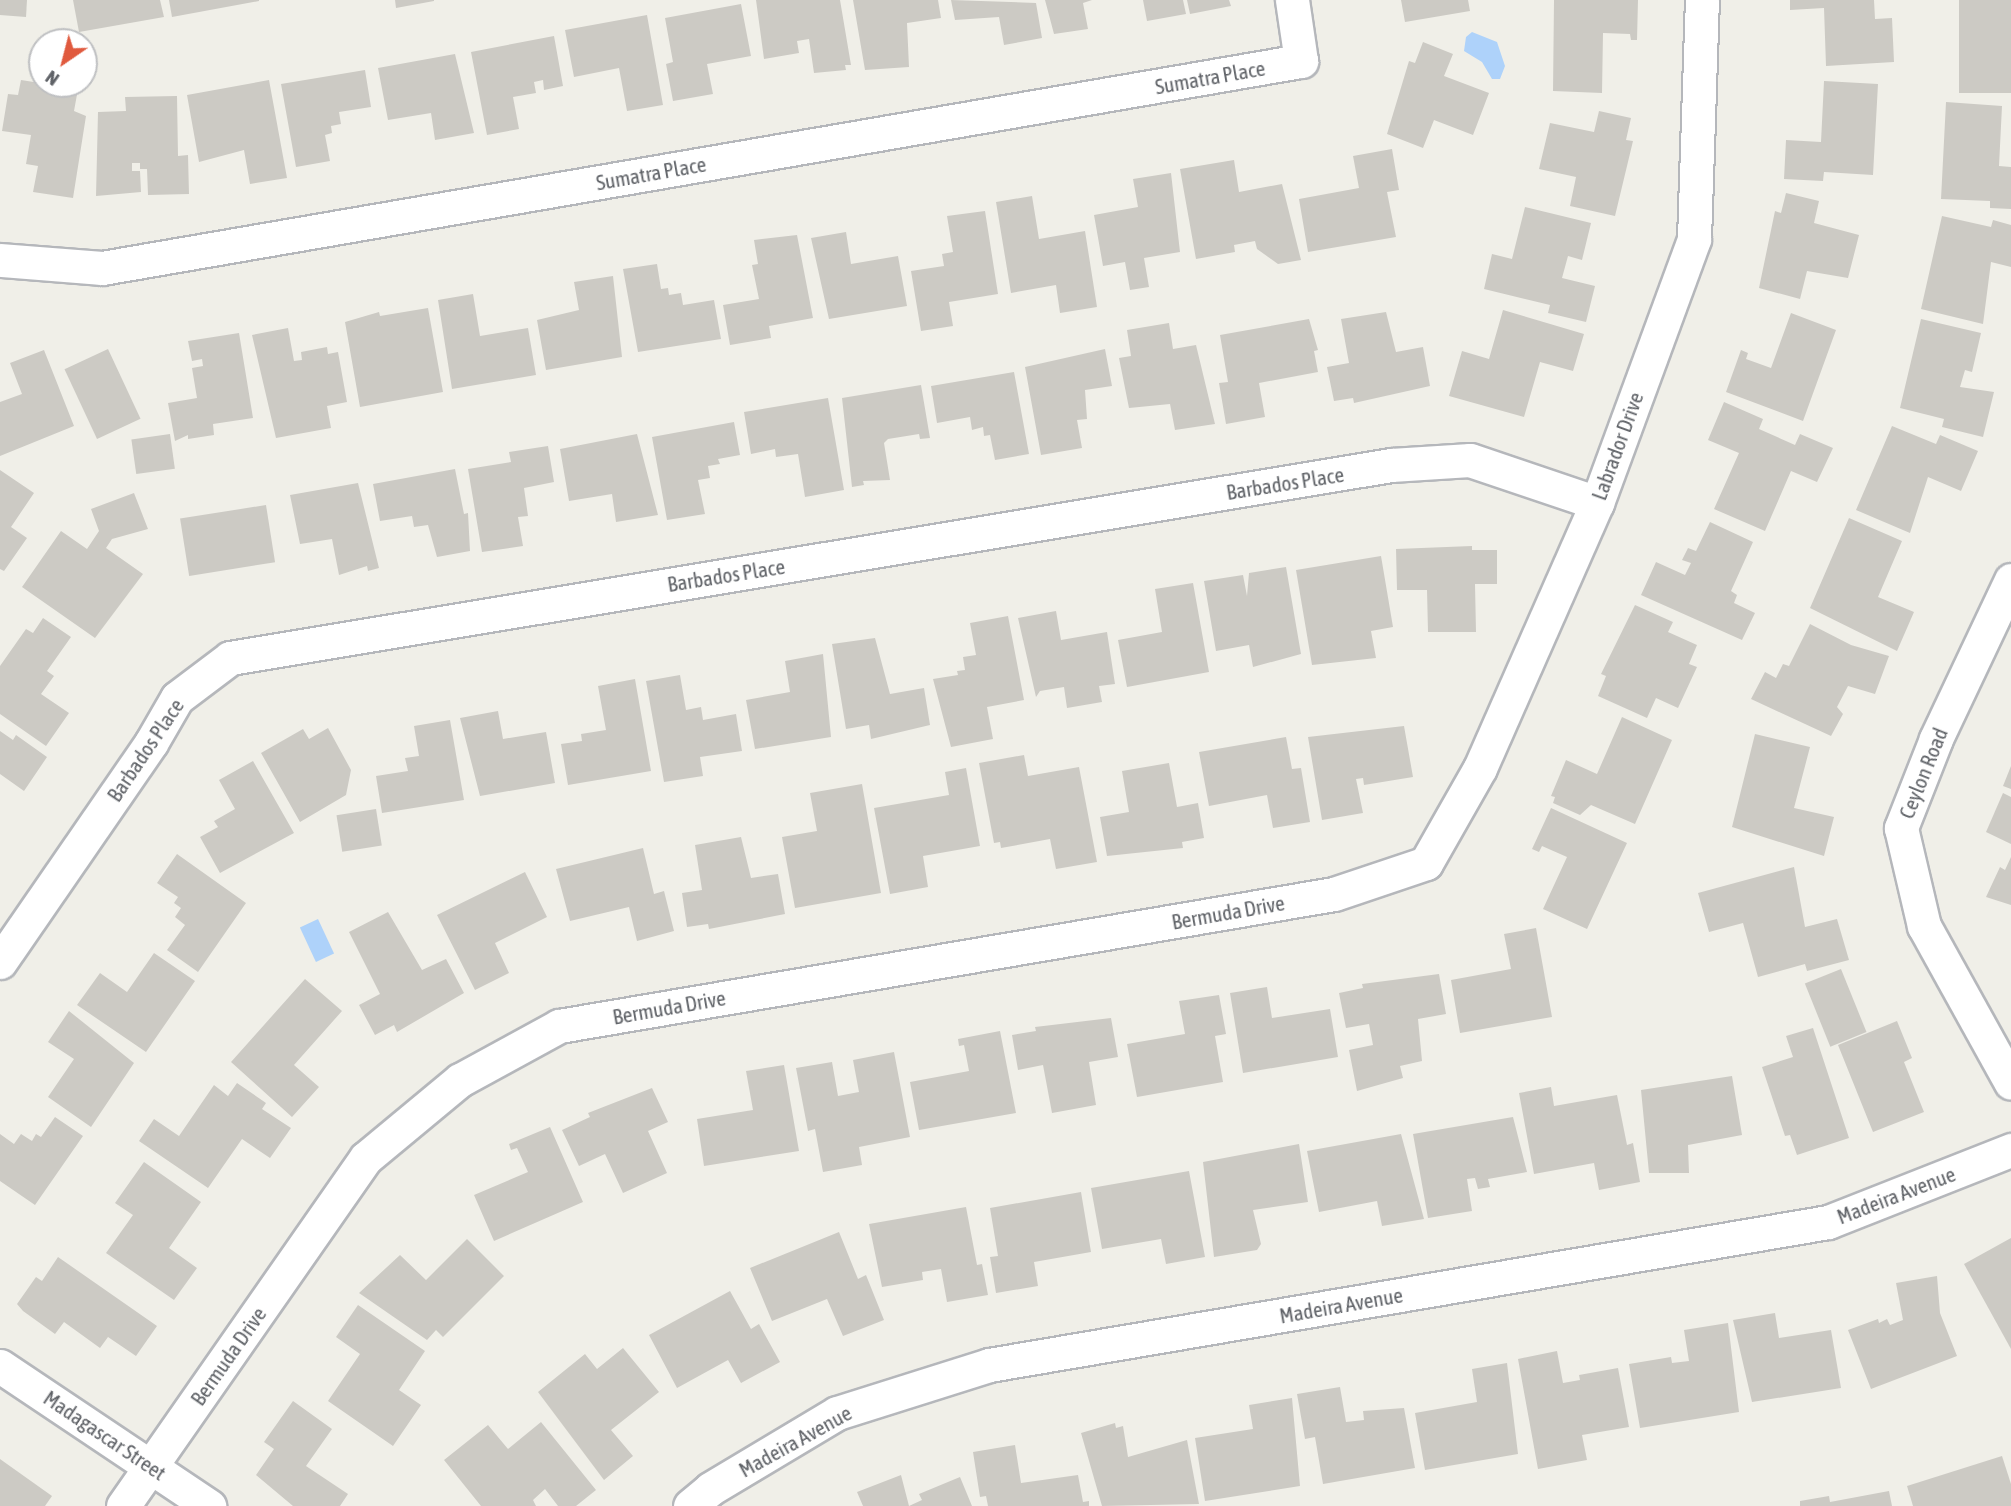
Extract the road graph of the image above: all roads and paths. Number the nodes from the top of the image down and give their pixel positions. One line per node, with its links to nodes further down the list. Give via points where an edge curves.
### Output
1 (1292, 0): 3 (street, Sumatra Place, via 1300,61 102,268)
2 (1702, 0): 4 (street, Labrador Drive, via 1694,239)
3 (0, 260)
4 (1597, 503): 6 (street, Labrador Drive, via 1480,768); 7 (street, Barbados Place, via 1470,460 1391,465 230,659 177,698)
5 (2011, 580): 8 (street, Ceylon Road, via 1936,739 1901,828 1924,926)
6 (1426, 863): 11 (street, Bermuda Drive, via 1334,894 559,1026 460,1080 366,1158)
7 (0, 962)
8 (2011, 1083)
9 (2011, 1150): 14 (street, Madeira Avenue, via 1828,1222 989,1365 837,1413 710,1489)
10 (0, 1366): 11 (street, Madagascar Street)
11 (152, 1465): 12 (street, Bermuda Drive); 13 (street, Madagascar Street)
12 (123, 1506)
13 (209, 1506)
14 (691, 1506)

